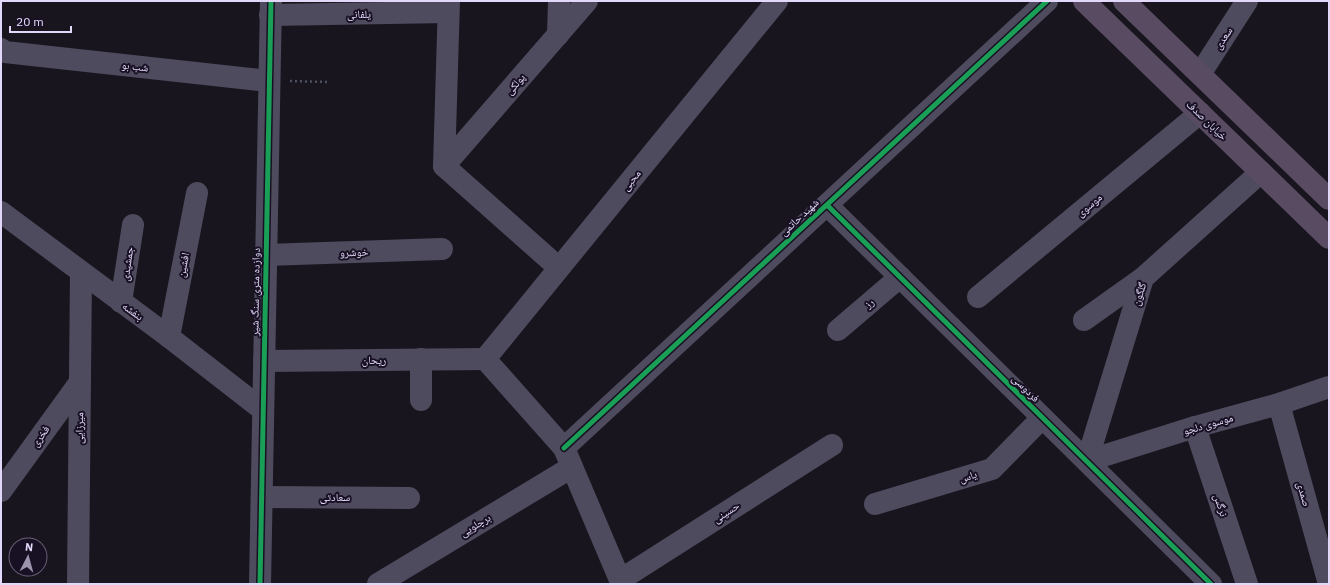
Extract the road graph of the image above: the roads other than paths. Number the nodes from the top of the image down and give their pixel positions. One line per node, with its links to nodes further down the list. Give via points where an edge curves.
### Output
1 (559, 1): 10 (street)
2 (587, 1): 10 (street, پولکی)
3 (777, 1): 25 (street, محبی)
4 (1047, 1): 19 (street, شهید حاتمی)
5 (1084, 1): 14 (main road, خیابان صدف)
6 (1124, 1): 12 (main road)
7 (1247, 1): 12 (street, سعدی)
8 (448, 7): 9 (street, یلفانی); 15 (street)
9 (271, 8): 13 (street, دوازده متری سنگ شیر)
10 (558, 35): 15 (street, پولکی)
11 (1, 49): 13 (street, شب بو, via 5,52)
12 (1200, 74): 18 (main road)
13 (269, 81): 24 (street, دوازده متری سنگ شیر)
14 (1200, 113): 16 (main road, خیابان صدف); 29 (street, موسوی)
15 (444, 166): 25 (street)
16 (1261, 172): 22 (main road, خیابان صدف); 28 (street, گلگون)
17 (197, 192): 33 (street, افشین)
18 (1329, 199)
19 (827, 205): 27 (street, فردوسی); 45 (street, شهید حاتمی)
20 (1, 213): 26 (street, بنفشه)
21 (133, 225): 30 (street, جمشیدی)
22 (1329, 238)
23 (442, 249): 24 (street, خوشرو)
24 (266, 255): 36 (street, دوازده متری سنگ شیر)
25 (559, 268): 34 (street, محبی)
26 (81, 272): 30 (street, بنفشه); 37 (street, میرزایی)
27 (900, 277): 32 (street, رز); 42 (street, فردوسی)
28 (1143, 278): 31 (street); 46 (street, گلگون)
29 (978, 297)
30 (121, 302): 33 (street, بنفشه)
31 (1084, 320)
32 (838, 330)
33 (169, 337): 41 (street, بنفشه)
34 (485, 359): 35 (street, ریحان); 45 (street)
35 (421, 360): 36 (street, ریحان); 39 (street)
36 (264, 361): 41 (street, دوازده متری سنگ شیر)
37 (80, 382): 47 (street, فخری); 52 (street, میرزایی)
38 (1329, 387): 40 (street, موسوی دلجو)
39 (421, 400)
40 (1278, 404): 43 (street, موسوی دلجو); 57 (street, صمدی)
41 (263, 410): 48 (street, دوازده متری سنگ شیر)
42 (1042, 418): 46 (street, فردوسی); 50 (street, یاس, via 992,469)
43 (1195, 427): 46 (street, موسوی دلجو); 56 (street, نرگس)
44 (832, 444): 51 (street, حسینی)
45 (568, 458): 51 (street); 54 (street, برچلویی)
46 (1086, 461): 55 (street, فردوسی)
47 (1, 491)
48 (262, 497): 49 (street, سعادتی); 53 (street, دوازده متری سنگ شیر)
49 (409, 498)
50 (874, 504)
51 (622, 582)
52 (78, 584)
53 (260, 584)
54 (378, 584)
55 (1211, 584)
56 (1247, 584)
57 (1329, 584)

